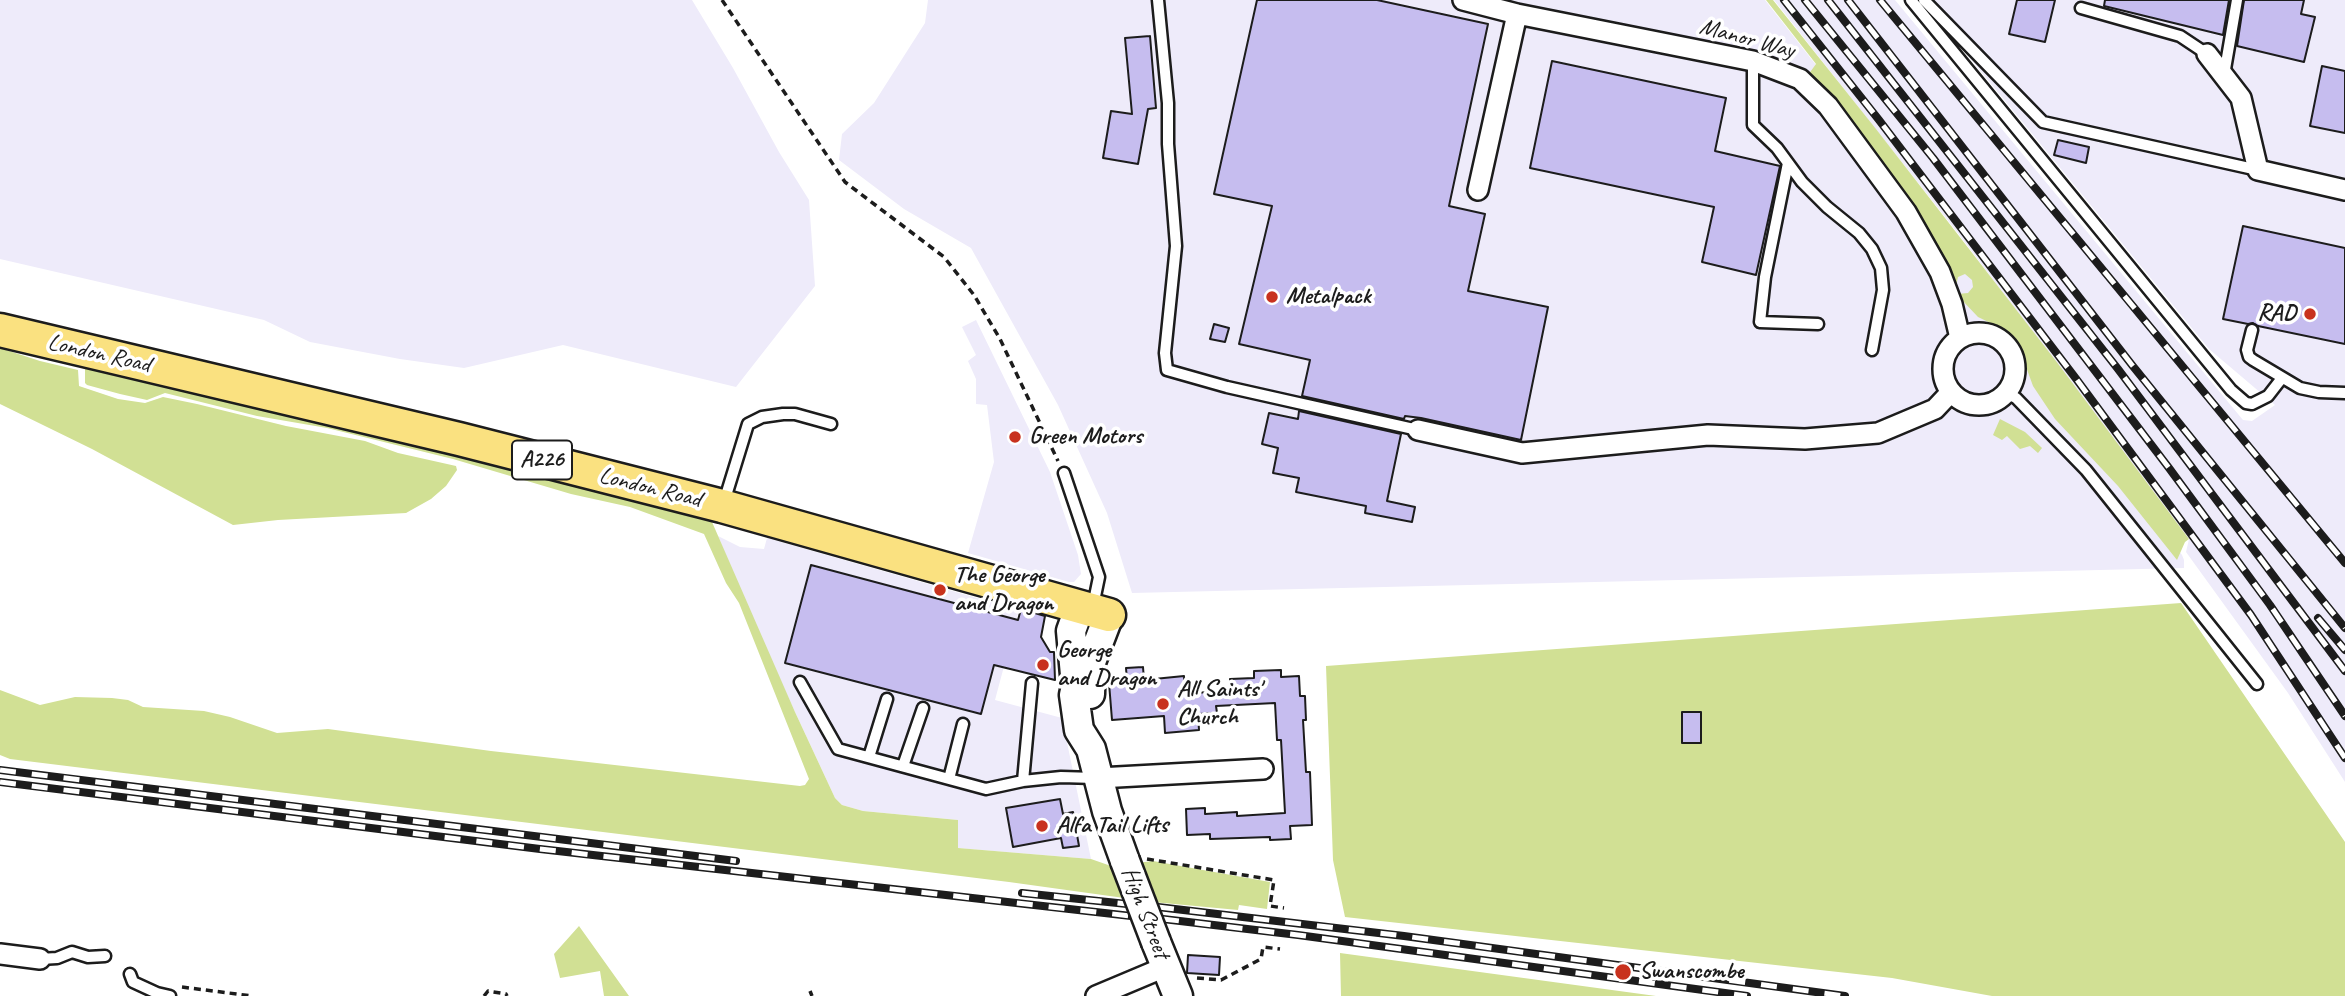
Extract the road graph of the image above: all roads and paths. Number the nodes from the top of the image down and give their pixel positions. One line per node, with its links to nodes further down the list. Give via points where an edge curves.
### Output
1 (722, 0): 27 (path, via 845,182 944,257 974,295)
2 (1158, 0): 26 (lane, via 1176,246 1167,370)
3 (1463, 0): 8 (street, Manor Way)
4 (1911, 0): 21 (lane, via 2231,390 2252,404 2268,396)
5 (1924, 0): 13 (lane, via 2043,122)
6 (2236, 0): 11 (lane)
7 (2081, 8): 9 (lane, via 2180,36)
8 (1517, 14): 10 (street, Manor Way); 14 (street)
9 (2207, 54): 11 (street)
10 (1753, 61): 12 (lane, via 1753,125); 19 (street, Manor Way, via 1800,79 1854,140 1906,212 1940,272)
11 (2224, 76): 13 (street, via 2241,98)
12 (1788, 163): 16 (lane, via 1760,322); 20 (lane, via 1827,207 1859,233 1881,268)
13 (2258, 170): 15 (street)
14 (1478, 190)
15 (2345, 190)
16 (1818, 324)
17 (0, 330): 28 (main road, London Road / A226)
18 (2252, 330): 21 (lane, via 2249,357)
19 (1960, 338): 22 (street, via 1950,346 1942,369); 23 (street, via 1982,332 2003,341 2015,361)
20 (1872, 349)
21 (2282, 377): 24 (lane, via 2308,391)
22 (1951, 392): 23 (street, via 1961,400 1984,405); 26 (street, via 1935,408 1878,433 1805,439 1708,435 1522,453)
23 (2006, 393): 32 (lane, via 2086,470)
24 (2345, 393)
25 (831, 424): 28 (lane, via 789,414 749,423)
26 (1418, 430)
27 (1064, 473): 29 (lane, via 1099,578)
28 (722, 506): 29 (main road, London Road / A226)
29 (1085, 608): 36 (main road, High Street, via 1096,646 1090,669); 36 (main road, High Street, via 1068,685 1079,730)
30 (800, 682): 37 (lane, via 838,749)
31 (1032, 683): 42 (lane)
32 (2257, 684)
33 (887, 699): 37 (lane)
34 (923, 708): 38 (lane)
35 (963, 724): 41 (lane)
36 (1091, 749): 40 (main road, High Street)
37 (869, 757): 38 (lane)
38 (904, 766): 41 (lane)
39 (1263, 769): 40 (street)
40 (1099, 778): 42 (lane); 43 (main road, High Street, via 1110,823)
41 (949, 779): 42 (lane, via 986,789)
42 (1023, 781)
43 (1133, 860): 44 (path, via 1164,860 1274,880 1270,906); 47 (main road, High Street, bridge)
44 (1284, 908)
45 (1280, 949): 51 (path, via 1263,947 1261,959 1220,980)
46 (0, 954): 49 (street)
47 (1160, 954): 51 (main road, High Street); 57 (street)
48 (105, 956): 49 (lane, via 72,952)
49 (40, 959)
50 (130, 974): 52 (lane, via 134,982 157,993)
51 (1186, 987)
52 (174, 992): 54 (path, via 180,987)
53 (496, 994): 55 (path, via 488,991); 56 (path)
54 (252, 996)
55 (484, 996)
56 (507, 996)
57 (1096, 996)

